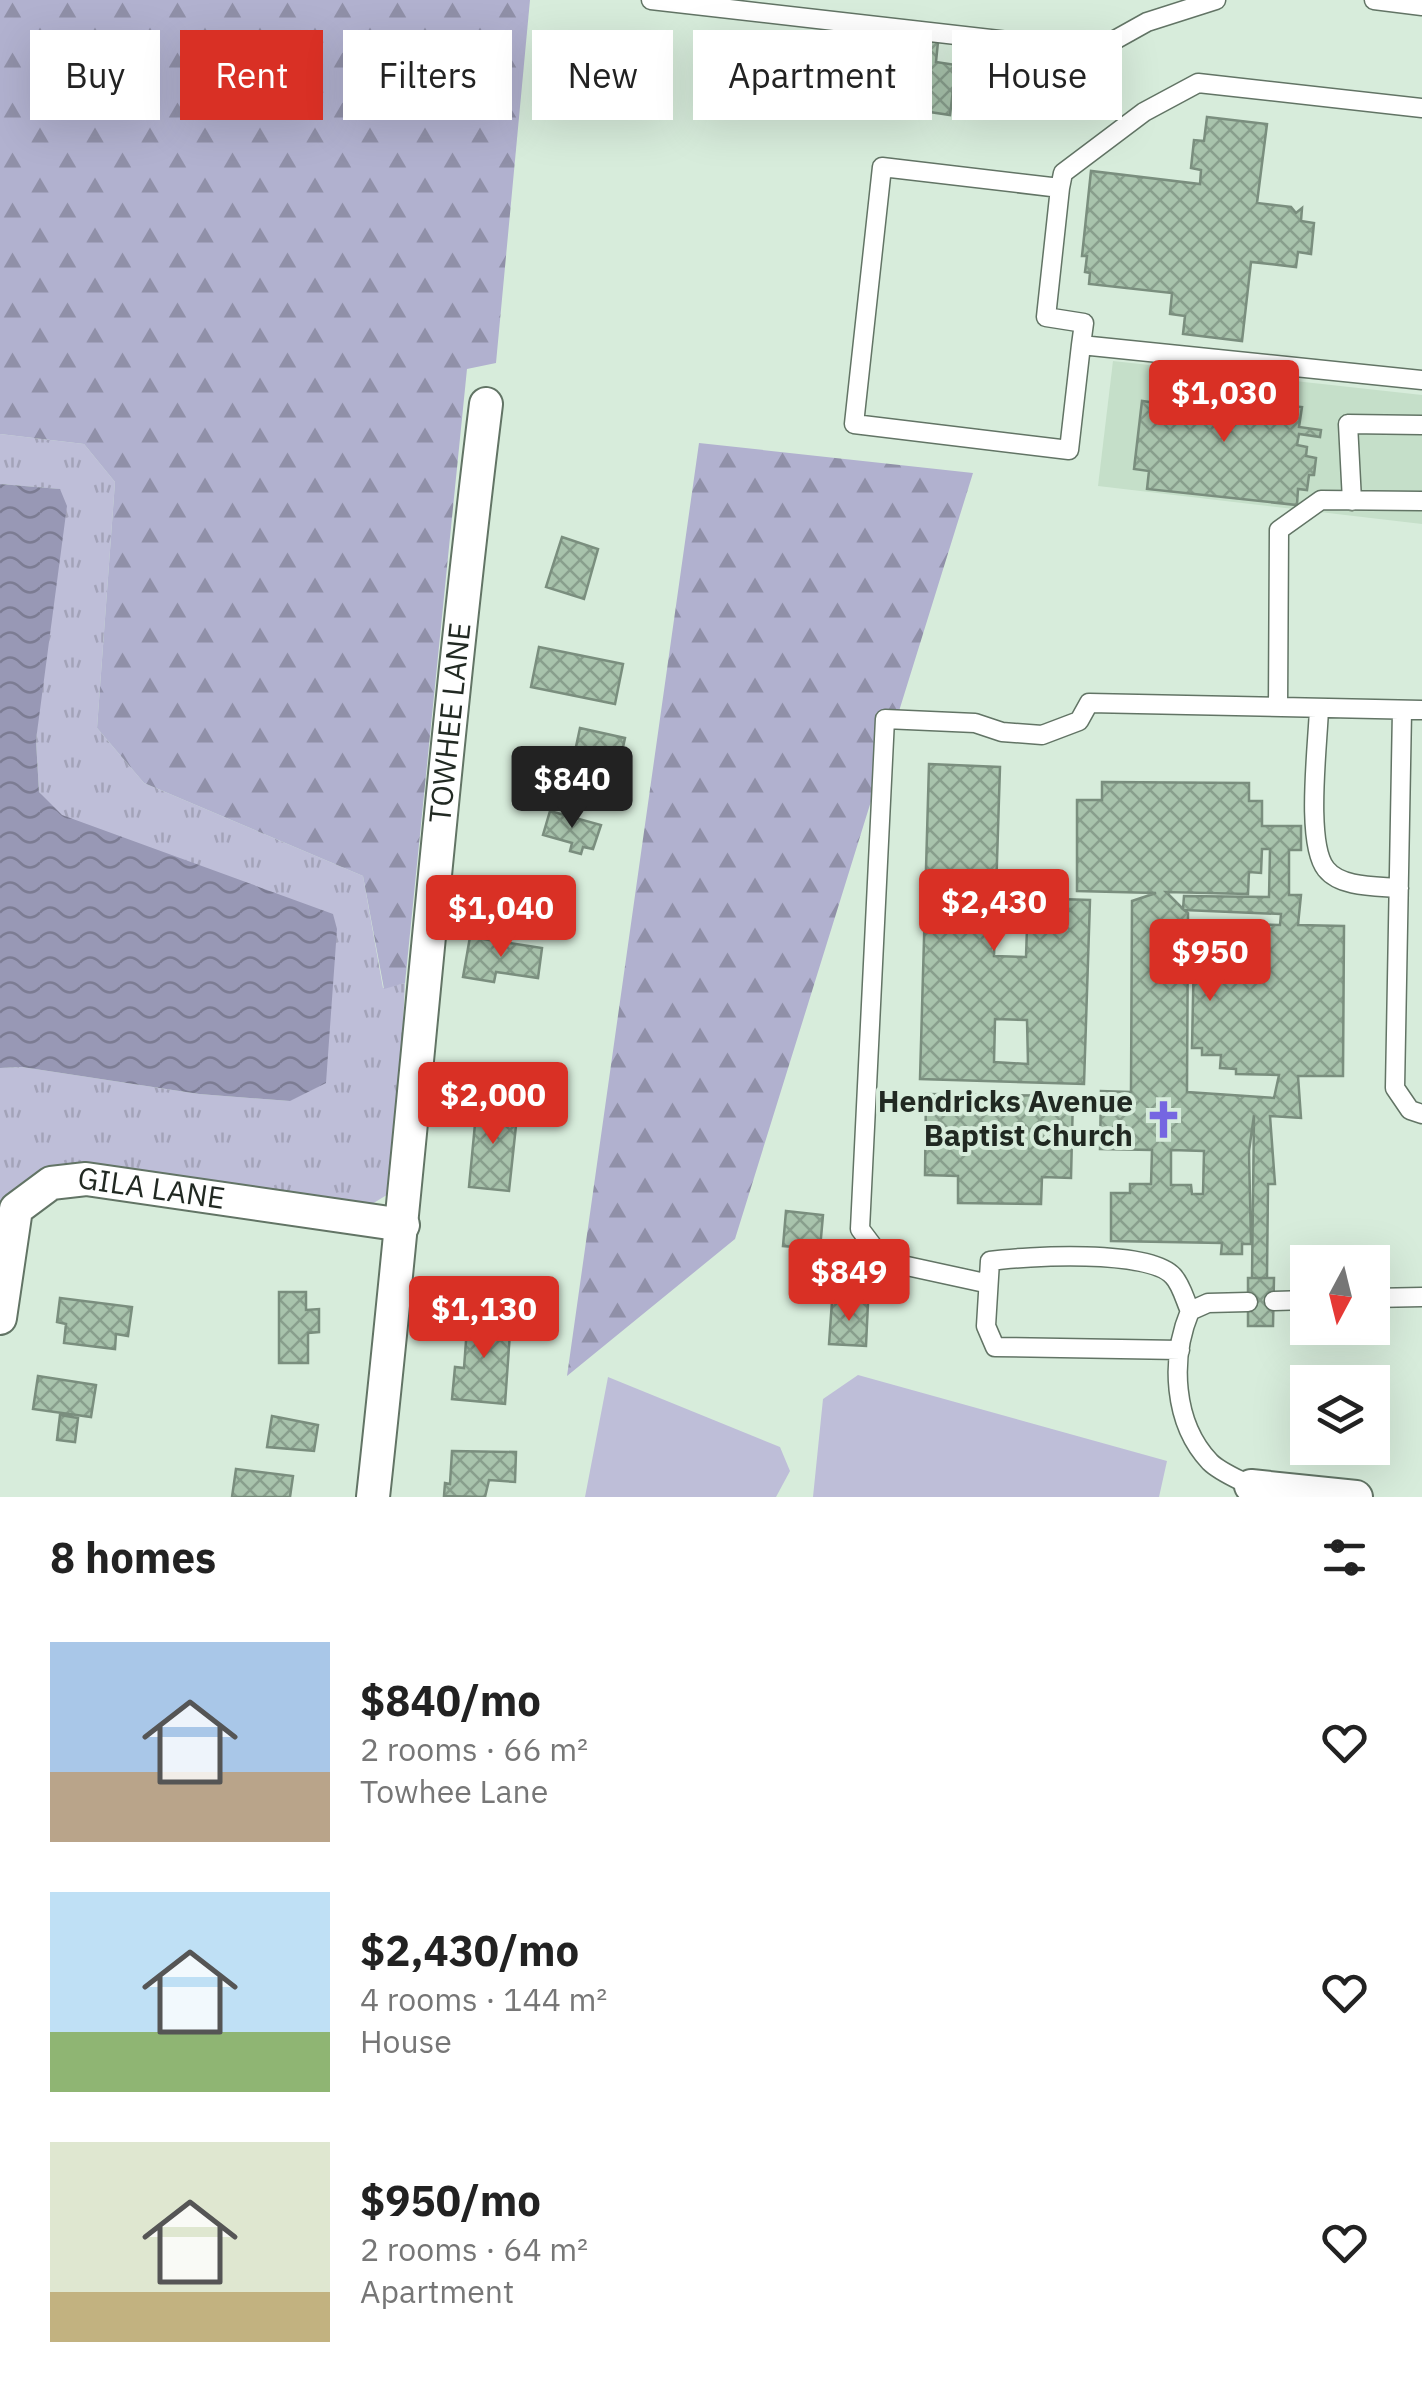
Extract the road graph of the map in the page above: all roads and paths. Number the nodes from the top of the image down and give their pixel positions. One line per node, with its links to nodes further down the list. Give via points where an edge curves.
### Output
1 (651, 0): 2 (lane, via 1095,51 1147,22)
2 (1216, 0)
3 (1374, 0): 4 (lane)
4 (1422, 6)
5 (1422, 108): 6 (lane, via 1198,83 1144,112 1062,173)
6 (1060, 188): 7 (lane, via 1046,317 1084,323); 7 (lane, via 882,166 854,424 1068,450)
7 (1082, 345): 8 (lane)
8 (1422, 380)
9 (486, 404): 19 (street, TOWHEE LANE, via 451,683)
10 (1422, 425): 11 (lane, via 1348,424)
11 (1352, 500): 12 (lane); 13 (lane, via 1321,500 1279,530)
12 (1422, 502)
13 (1278, 707): 14 (lane); 20 (lane, via 1088,703 1079,721 1042,734 885,719 860,1229 884,1261)
14 (1320, 708): 15 (lane); 17 (lane, via 1316,847 1326,871 1351,883)
15 (1402, 710): 16 (lane); 17 (lane)
16 (1422, 710)
17 (1399, 888): 18 (lane, via 1395,1088 1410,1110)
18 (1422, 1114)
19 (403, 1225): 27 (street, GILA LANE, via 86,1179 51,1183 16,1209); 31 (street, TOWHEE LANE)
20 (986, 1283): 26 (lane, via 990,1260 1155,1263 1174,1276); 28 (lane, via 986,1326 995,1347)
21 (1422, 1296): 22 (lane)
22 (1390, 1297)
23 (1274, 1301): 24 (lane)
24 (1290, 1301)
25 (1248, 1302): 26 (lane, via 1208,1303)
26 (1190, 1311): 28 (lane)
27 (0, 1318)
28 (1180, 1350): 29 (lane, via 1187,1432 1212,1465)
29 (1251, 1486): 30 (street)
30 (1336, 1496)
31 (373, 1497)

